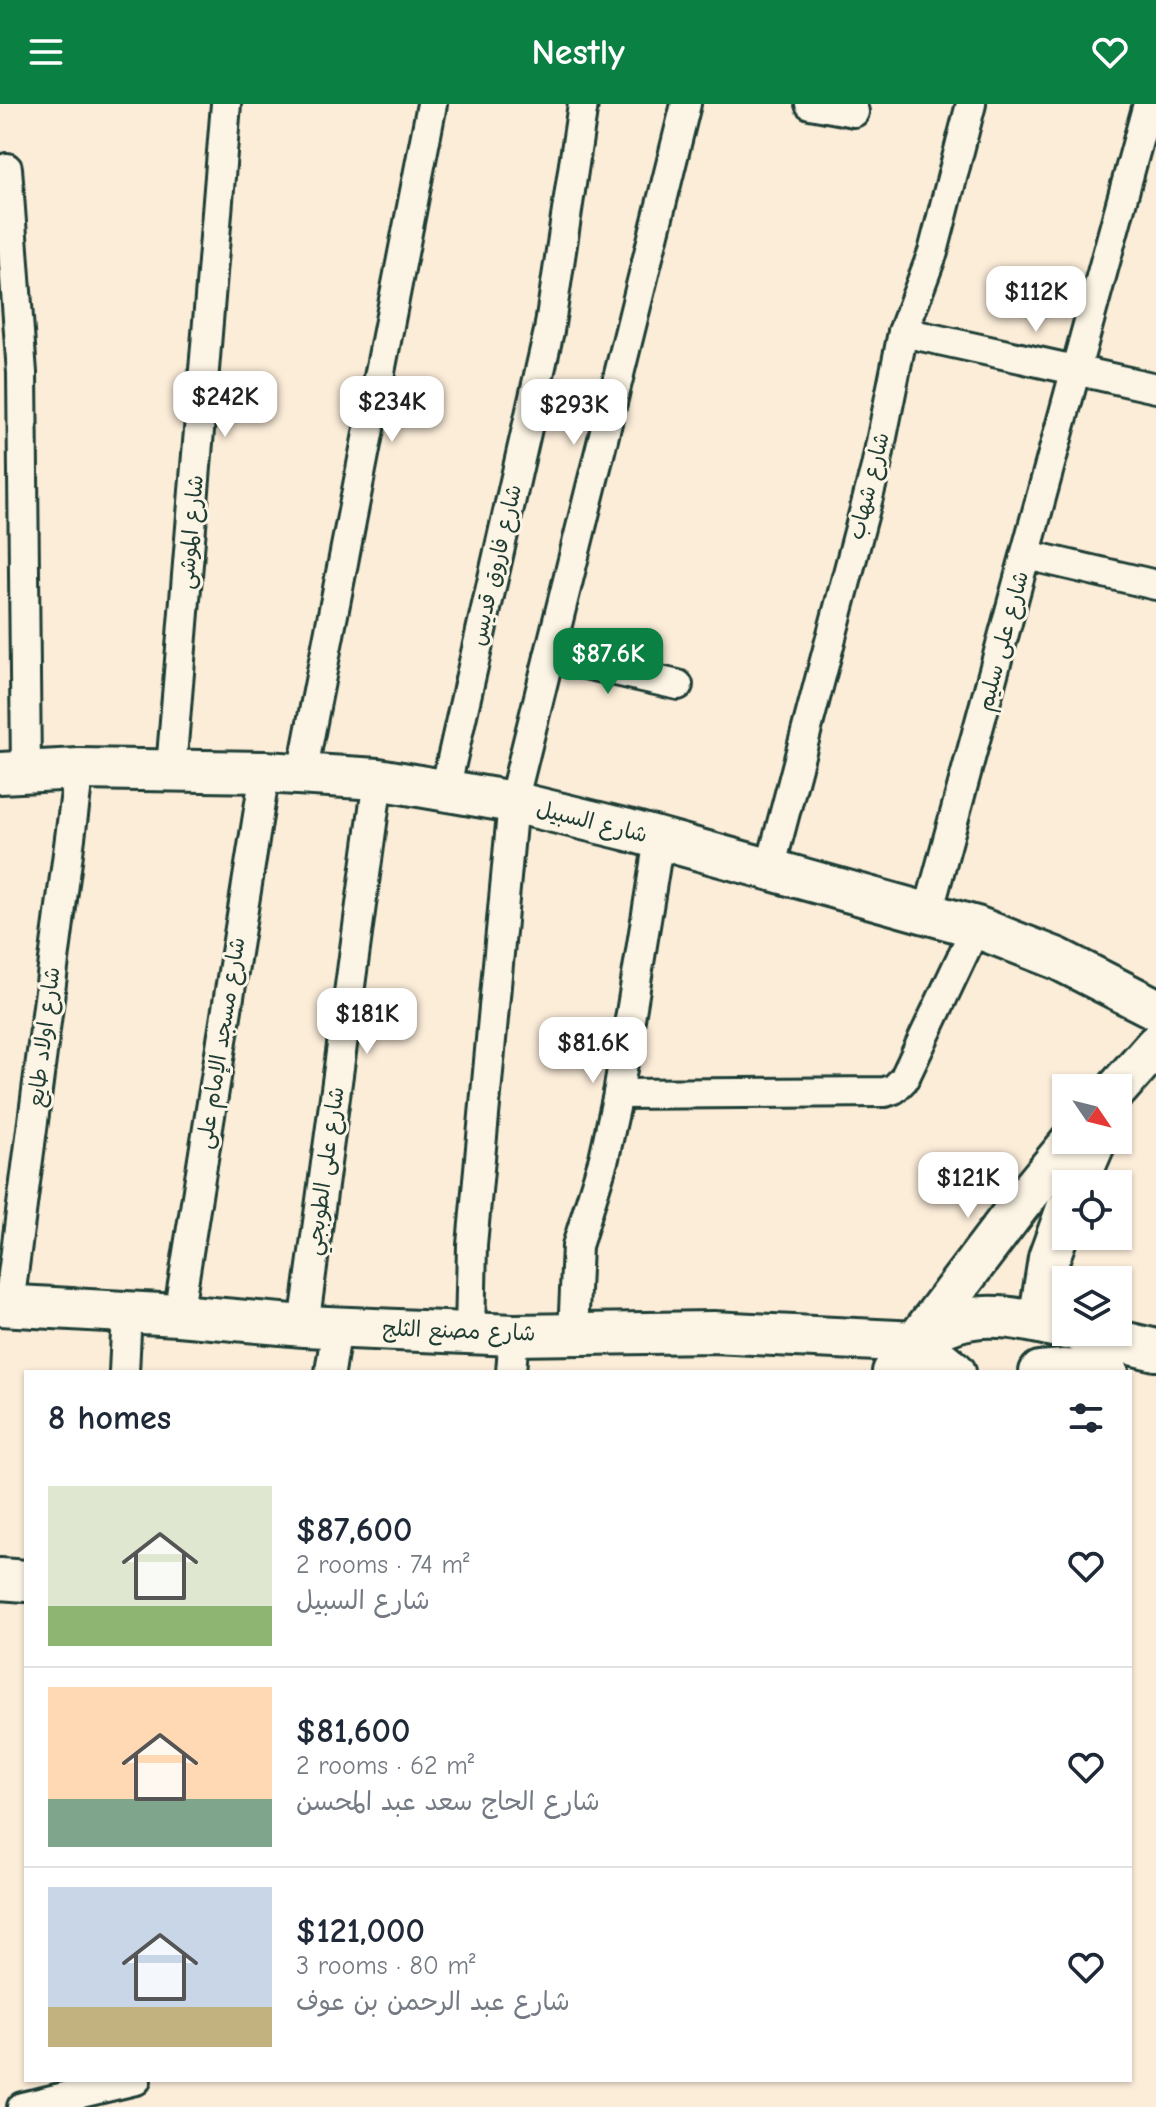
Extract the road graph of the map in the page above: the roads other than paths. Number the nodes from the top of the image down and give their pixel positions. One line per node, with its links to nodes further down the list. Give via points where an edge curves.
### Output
1 (226, 104): 18 (street, شارع الموشى)
2 (432, 104): 20 (street, شارع مسجد الإمام على)
3 (583, 104): 22 (street, شارع فاروق قديس, via 549,331)
4 (686, 104): 15 (street)
5 (810, 104): 8 (street)
6 (971, 104): 10 (street, شارع شهاب, via 933,252)
7 (1148, 104): 11 (street, شارع على سليم)
8 (854, 112)
9 (7, 168): 19 (street, via 22,373)
10 (903, 332): 11 (street); 25 (street, شارع شهاب, via 876,467)
11 (1078, 369): 12 (street); 13 (street, شارع على سليم)
12 (1156, 388)
13 (1027, 555): 14 (street); 26 (street, شارع على سليم)
14 (1156, 585)
15 (549, 656): 16 (street); 23 (street)
16 (678, 685)
17 (79, 769): 18 (street, شارع السبيل); 19 (street, شارع السبيل); 34 (street, شارع اولاد طايع)
18 (171, 769): 20 (street, شارع السبيل)
19 (13, 772)
20 (283, 773): 21 (street, شارع السبيل); 36 (street, شارع مسجد الإمام على)
21 (378, 779): 22 (street, شارع السبيل); 38 (street, شارع على الطوبجي)
22 (445, 790): 23 (street, شارع السبيل)
23 (513, 802): 24 (street, شارع السبيل); 39 (street, via 469,1274)
24 (659, 839): 25 (street, شارع السبيل); 31 (street)
25 (770, 869): 26 (street, شارع السبيل)
26 (928, 913): 27 (street, شارع السبيل)
27 (976, 927): 28 (street, شارع السبيل, via 1058,959); 31 (street, via 904,1079 894,1089)
28 (1156, 1009)
29 (1156, 1045): 30 (street)
30 (1132, 1075)
31 (618, 1094): 40 (street, via 577,1246)
32 (1062, 1154): 41 (street)
33 (1052, 1250): 37 (street)
34 (5, 1305): 35 (street, شارع مصنع الثلج)
35 (127, 1312): 36 (street, شارع مصنع الثلج); 45 (street)
36 (178, 1315): 38 (street, شارع مصنع الثلج)
37 (1052, 1325): 41 (street, via 972,1317 952,1321)
38 (320, 1326): 39 (street, شارع مصنع الثلج); 46 (street, شارع على الطوبجي)
39 (470, 1333): 44 (street, شارع مصنع الثلج)
40 (573, 1334): 41 (street, شارع مصنع الثلج, via 713,1332); 44 (street, شارع مصنع الثلج)
41 (918, 1342): 47 (street); 48 (street)
42 (1132, 1344): 43 (street)
43 (1156, 1350)
44 (512, 1353)
45 (124, 1370)
46 (330, 1370)
47 (895, 1370)
48 (953, 1370)
49 (1132, 1374): 50 (street)
50 (1156, 1377)
51 (0, 1579): 52 (street)
52 (24, 1581)
53 (128, 2082): 54 (street)
54 (22, 2107)

